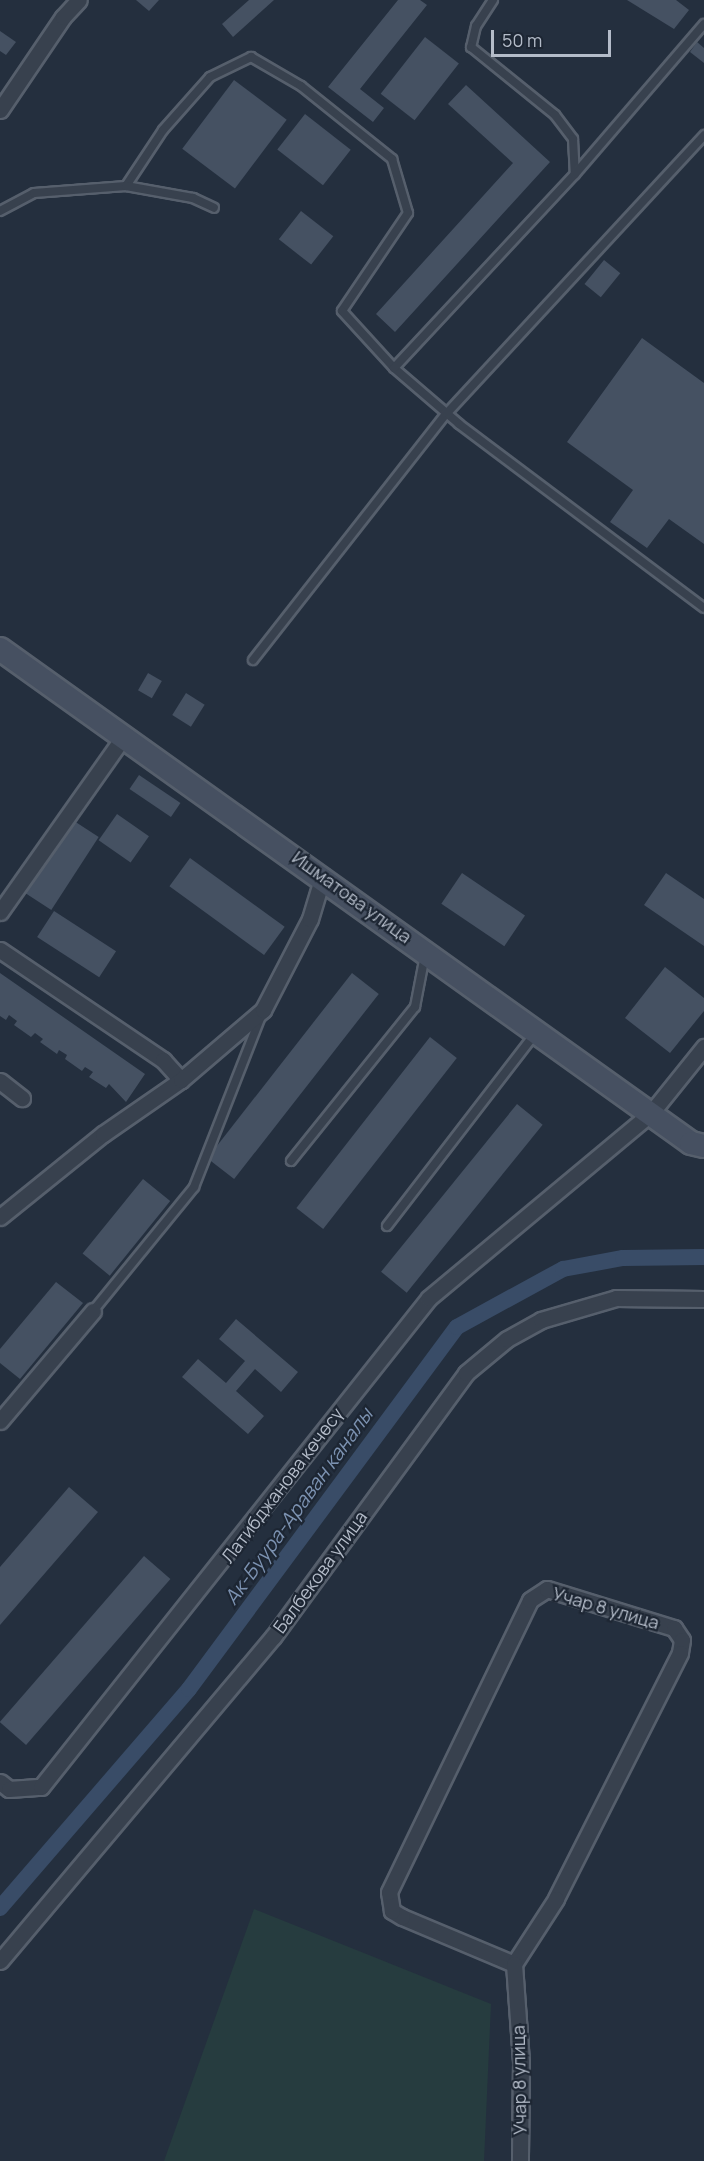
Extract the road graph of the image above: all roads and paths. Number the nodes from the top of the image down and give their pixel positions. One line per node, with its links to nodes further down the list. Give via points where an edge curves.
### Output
1 (79, 0): 4 (street, via 63,17)
2 (493, 0): 6 (lane, via 476,26 471,47 555,115 573,139)
3 (704, 24): 6 (lane)
4 (0, 110)
5 (704, 135): 11 (lane)
6 (575, 174): 10 (lane)
7 (126, 186): 8 (lane, via 193,198); 9 (lane, via 34,193); 10 (lane, via 163,130 210,77 251,57 301,86 392,159 408,213 342,311)
8 (214, 208)
9 (0, 211)
10 (394, 368): 11 (lane)
11 (447, 413): 12 (lane); 14 (lane)
12 (704, 608)
13 (0, 648): 15 (main road, Ишматова улица)
14 (253, 660)
15 (125, 735): 16 (main road, Ишматова улица); 17 (street)
16 (323, 876): 19 (main road, Ишматова улица); 20 (street, via 310,919)
17 (1, 905)
18 (0, 950): 23 (street, via 163,1060)
19 (426, 950): 21 (main road, Ишматова улица); 28 (lane, via 415,1007)
20 (263, 1010): 23 (street); 32 (lane, via 194,1187)
21 (538, 1030): 26 (main road, Ишматова улица); 30 (lane)
22 (704, 1047): 26 (street, Латибджанова көчөсү)
23 (181, 1080): 29 (street, via 103,1134)
24 (0, 1081): 25 (street)
25 (22, 1098)
26 (651, 1113): 27 (main road, Ишматова улица, via 691,1143); 34 (street, Латибджанова көчөсү, via 429,1298 41,1787)
27 (704, 1146)
28 (291, 1161)
29 (0, 1217)
30 (387, 1226)
31 (704, 1299): 35 (street, Балбекова улица, via 616,1298 541,1320 507,1339 466,1373 273,1637)
32 (93, 1311): 33 (street)
33 (0, 1421)
34 (5, 1785)
35 (0, 1961)
36 (514, 1964): 36 (street, Учар 8 улица, via 402,1917 392,1911 389,1892 530,1600 547,1589 674,1628 682,1640 680,1653 556,1899); 37 (street, Учар 8 улица, via 521,2062)
37 (520, 2161)

